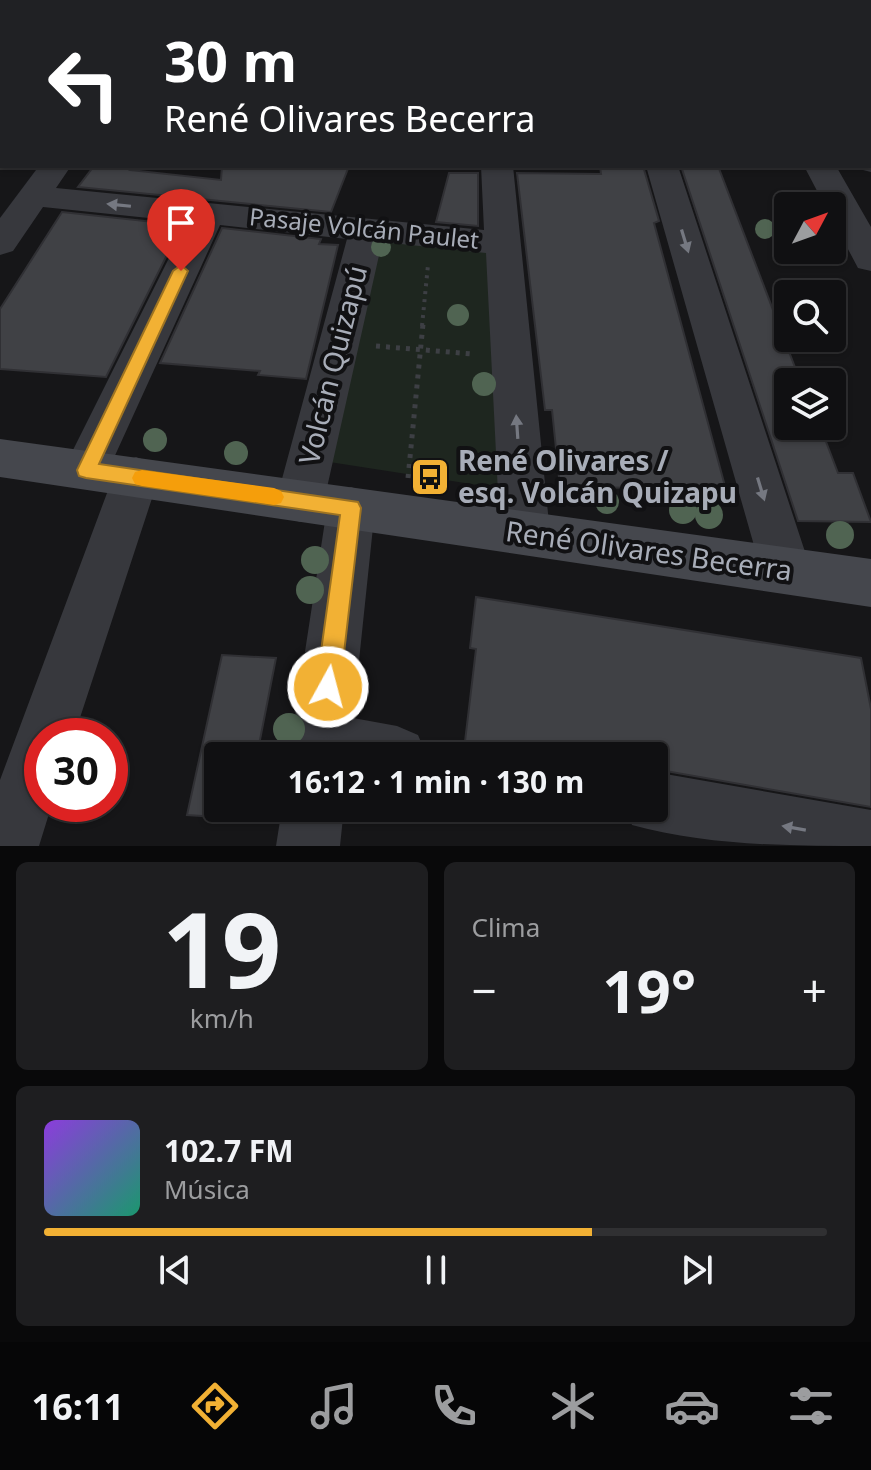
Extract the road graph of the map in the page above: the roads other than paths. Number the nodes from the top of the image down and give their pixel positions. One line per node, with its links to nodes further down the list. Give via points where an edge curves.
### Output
1 (54, 168): 5 (street)
2 (497, 168): 9 (street)
3 (663, 168): 16 (street, one-way to 16)
4 (821, 168): 10 (street)
5 (33, 196): 6 (street, Pasaje Volcán Paulet, one-way to 5); 8 (street)
6 (208, 214): 7 (street, Pasaje Volcán Paulet); 12 (street)
7 (367, 229): 9 (street, Pasaje Volcán Paulet); 14 (street, Volcán Quizapú, via 339,343)
8 (0, 243)
9 (503, 243): 15 (street, one-way to 9)
10 (870, 256)
11 (0, 458): 12 (street, René Olivares Becerra)
12 (86, 470): 13 (street, René Olivares Becerra)
13 (136, 477): 14 (street, René Olivares Becerra); 18 (street)
14 (326, 504): 15 (street, René Olivares Becerra); 19 (street, Volcán Quizapú)
15 (525, 533): 16 (street, René Olivares Becerra)
16 (786, 570): 17 (street, René Olivares Becerra)
17 (871, 583)
18 (51, 718)
19 (320, 742)
20 (24, 797): 24 (street)
21 (668, 806): 23 (street, one-way to 21)
22 (311, 822): 25 (street)
23 (871, 842)
24 (7, 846)
25 (308, 846)

